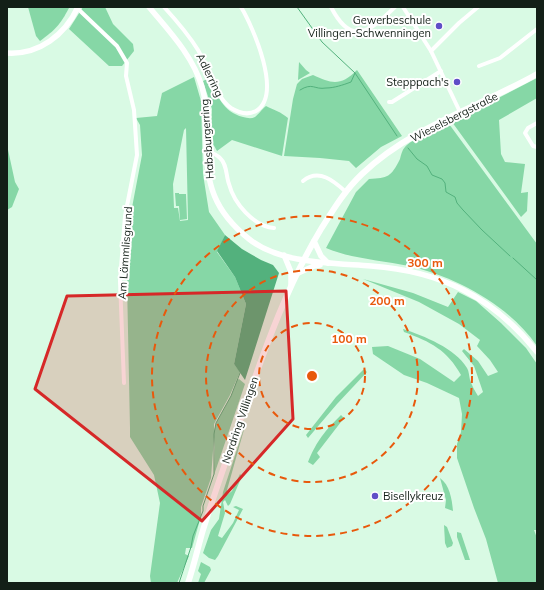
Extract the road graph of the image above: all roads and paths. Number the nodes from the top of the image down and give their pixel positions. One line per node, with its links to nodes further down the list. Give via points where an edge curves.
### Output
1 (149, 7): 19 (street, Habsburgerring, via 189,58 198,76 207,112)
2 (164, 7): 3 (street, Adlerring, via 197,49 222,100 241,113 251,114 263,104 267,85 256,37)
3 (241, 7)
4 (331, 7): 5 (street, via 342,24 350,30 360,32 372,28)
5 (395, 7)
6 (403, 7): 10 (street)
7 (478, 7): 10 (street)
8 (77, 8): 11 (street, via 63,31 47,44 19,53); 30 (street, Am Lämmlisgrund, via 117,46 126,63 126,76 134,110 137,155 125,216 120,281)
9 (537, 29): 12 (street, via 500,58)
10 (431, 51): 13 (street)
11 (7, 53)
12 (479, 66)
13 (441, 72): 15 (street); 16 (street)
14 (537, 74): 16 (main road, Wieselsbergstraße)
15 (389, 102)
16 (460, 112): 21 (main road, Wieselsbergstraße, via 410,138 378,160)
17 (537, 123): 18 (street, via 525,133 533,146)
18 (537, 147)
19 (206, 150): 22 (street, via 220,158 224,164 229,186 237,202 250,217 265,227); 24 (street, Habsburgerring, via 211,189 223,213 237,230 251,241)
20 (303, 181): 21 (street, via 309,176 329,178)
21 (346, 192): 23 (main road, Wieselsbergstraße)
22 (274, 228)
23 (314, 241): 25 (main road, Wieselsbergstraße); 26 (street)
24 (284, 255): 25 (street, Habsburgerring); 28 (street, via 291,272)
25 (303, 260): 26 (street, Habsburgerring); 27 (main road, Nordring Villingen)
26 (328, 264): 27 (street, via 314,266); 29 (street, via 410,271 448,282 497,310 523,334)
27 (296, 274): 28 (main road, Nordring Villingen)
28 (291, 285): 31 (main road, Nordring Villingen, via 254,380)
29 (537, 352)
30 (124, 383)
31 (188, 583)

